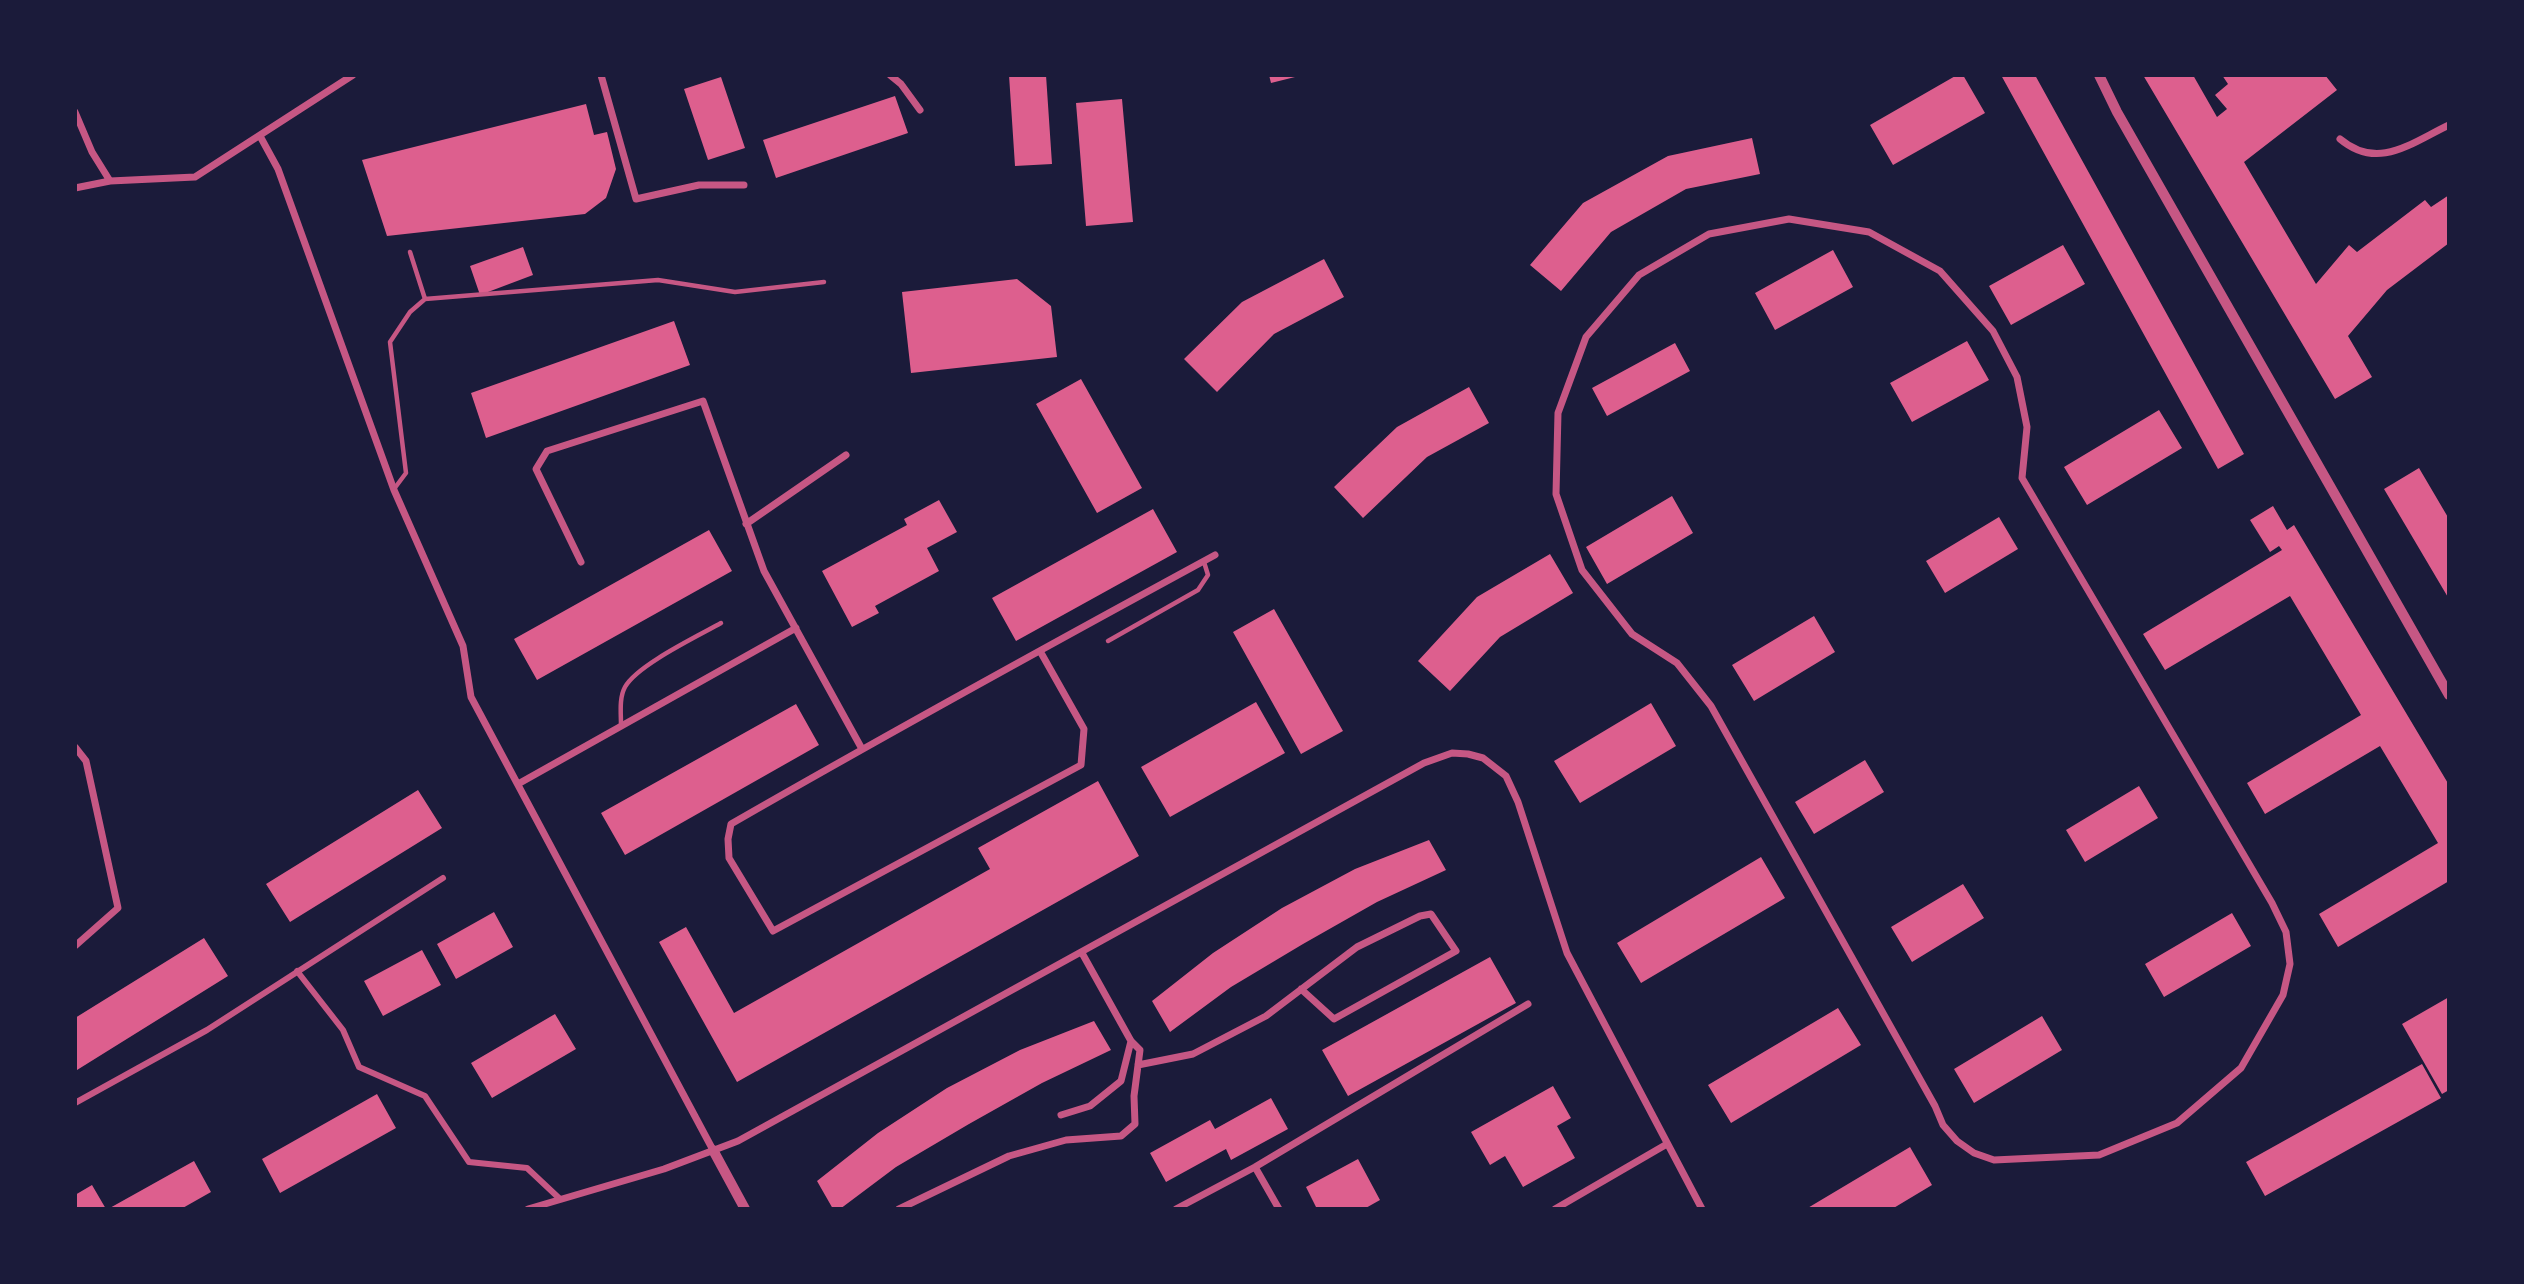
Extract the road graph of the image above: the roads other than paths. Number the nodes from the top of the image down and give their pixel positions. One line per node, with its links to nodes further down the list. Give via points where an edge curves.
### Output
1 (353, 75): 8 (street)
2 (601, 75): 11 (street, via 636,199 699,185)
3 (890, 75): 5 (street)
4 (2099, 75): 26 (street)
5 (920, 110)
6 (75, 112): 10 (street)
7 (2449, 125): 9 (street, via 2379,155 2358,151)
8 (260, 136): 10 (street, via 195,177); 17 (street, via 278,169)
9 (2340, 139)
10 (110, 181): 12 (street)
11 (744, 185)
12 (75, 188)
13 (410, 252): 15 (lane)
14 (824, 282): 15 (lane, via 735,292 658,280)
15 (425, 299): 17 (lane, via 390,342 406,474)
16 (846, 455): 18 (street)
17 (394, 490): 30 (street, via 463,646 471,697)
18 (746, 524): 21 (street, via 703,401 547,451 536,469); 23 (street, via 764,572)
19 (1215, 555): 20 (street)
20 (1203, 561): 24 (lane, via 1208,575 1198,590); 25 (street)
21 (581, 562)
22 (722, 622): 27 (lane, via 643,668 626,684)
23 (796, 628): 27 (street); 29 (street)
24 (1108, 641)
25 (1040, 651): 29 (street); 29 (street, via 1084,729 1081,765 773,931 729,858 731,824)
26 (2449, 695)
27 (621, 726): 30 (street)
28 (75, 747): 32 (street, via 86,761 118,908)
29 (862, 749)
30 (518, 784): 43 (street)
31 (443, 878): 34 (street)
32 (75, 946)
33 (1082, 953): 37 (street); 42 (street, via 1424,763 1452,753 1483,758 1506,776 1567,953); 43 (street, via 738,1142)
34 (297, 971): 39 (street, via 207,1030); 45 (street, via 343,1030 359,1067 425,1096 469,1162 527,1168)
35 (1301, 989): 35 (street, via 1357,947 1420,916 1431,914 1456,951 1334,1019); 38 (street, via 1266,1016 1193,1054)
36 (1528, 1004): 44 (street)
37 (1131, 1041): 38 (street, via 1140,1050); 41 (street, via 1121,1081 1090,1106)
38 (1138, 1065): 48 (street, via 1135,1124 1121,1136 1066,1140 1010,1156)
39 (75, 1103)
40 (1935, 1105): 40 (street, via 1943,1125 1957,1141 1994,1160 2099,1155 2177,1123 2241,1068 2283,995 2290,964 2286,932 2022,478 2027,427 2020,389 1993,331 1940,271 1869,232 1789,219 1709,234 1639,275 1586,337 1558,413 1556,494 1582,570 1632,634 1677,663 1711,706)
41 (1061, 1115)
42 (1667, 1144): 51 (street); 52 (street)
43 (713, 1150): 45 (street); 47 (street)
44 (1255, 1167): 49 (street); 50 (street)
45 (560, 1199): 46 (street)
46 (528, 1209)
47 (745, 1209)
48 (900, 1209)
49 (1176, 1209)
50 (1279, 1209)
51 (1555, 1209)
52 (1702, 1209)

